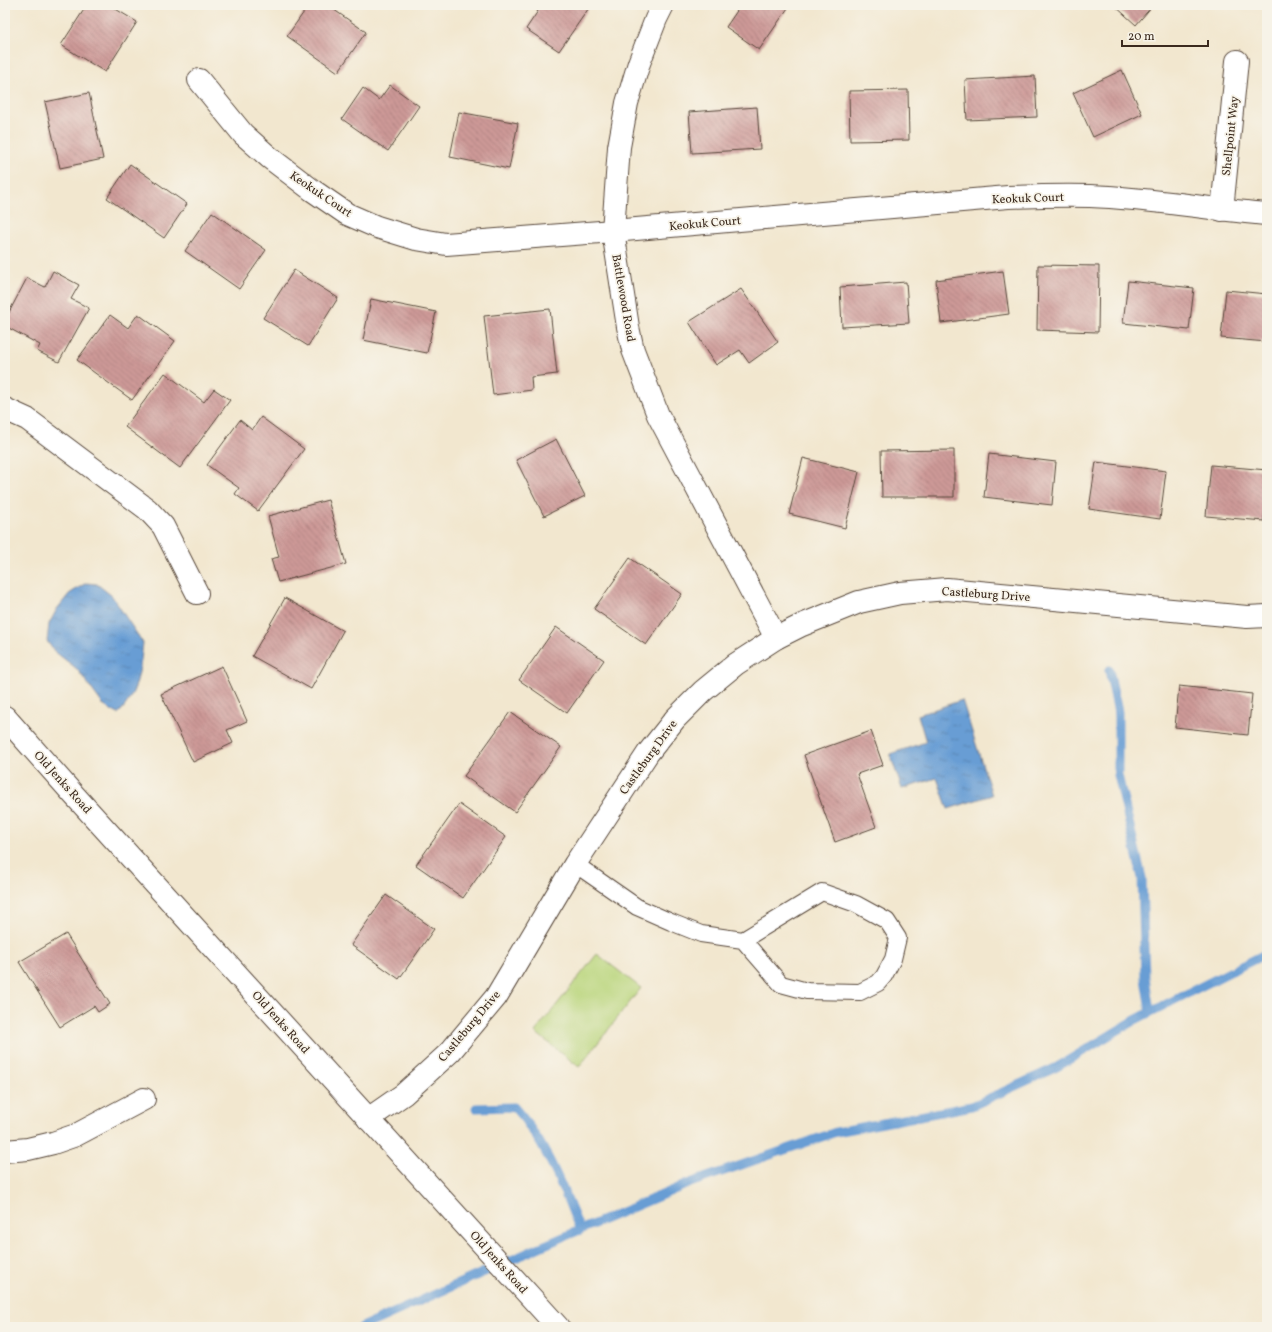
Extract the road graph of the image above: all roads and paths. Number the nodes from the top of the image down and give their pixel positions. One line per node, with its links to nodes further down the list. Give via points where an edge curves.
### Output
1 (663, 5): 6 (street, Battlewood Road, via 639,63 627,103 619,147)
2 (1237, 61): 4 (street, Shellpoint Way)
3 (198, 80): 6 (street, Keokuk Court, via 243,134 270,158 347,214 377,227 416,239 446,244)
4 (1222, 210): 5 (street, Keokuk Court); 6 (street, Keokuk Court, via 1092,196 1008,197)
5 (1267, 214)
6 (613, 231): 10 (street, Battlewood Road, via 631,343 658,415)
7 (5, 409): 8 (street, via 27,419 147,509 164,526)
8 (197, 593)
9 (1267, 616): 10 (street, Castleburg Drive, via 1247,617 947,589 900,593 859,602 802,624)
10 (776, 638): 12 (street, Castleburg Drive, via 736,664 675,718 648,753)
11 (5, 717): 15 (street, Old Jenks Road)
12 (575, 864): 13 (lane, via 637,907 670,922 701,934); 15 (street, Castleburg Drive, via 496,997 450,1052 404,1094)
13 (743, 940): 13 (lane, via 822,892 856,904 887,921 898,938 893,959 884,976 878,983 860,992 807,991 782,984)
14 (144, 1099): 16 (street, via 76,1135 28,1149)
15 (368, 1119): 17 (street, Old Jenks Road)
16 (5, 1151)
17 (558, 1327)

